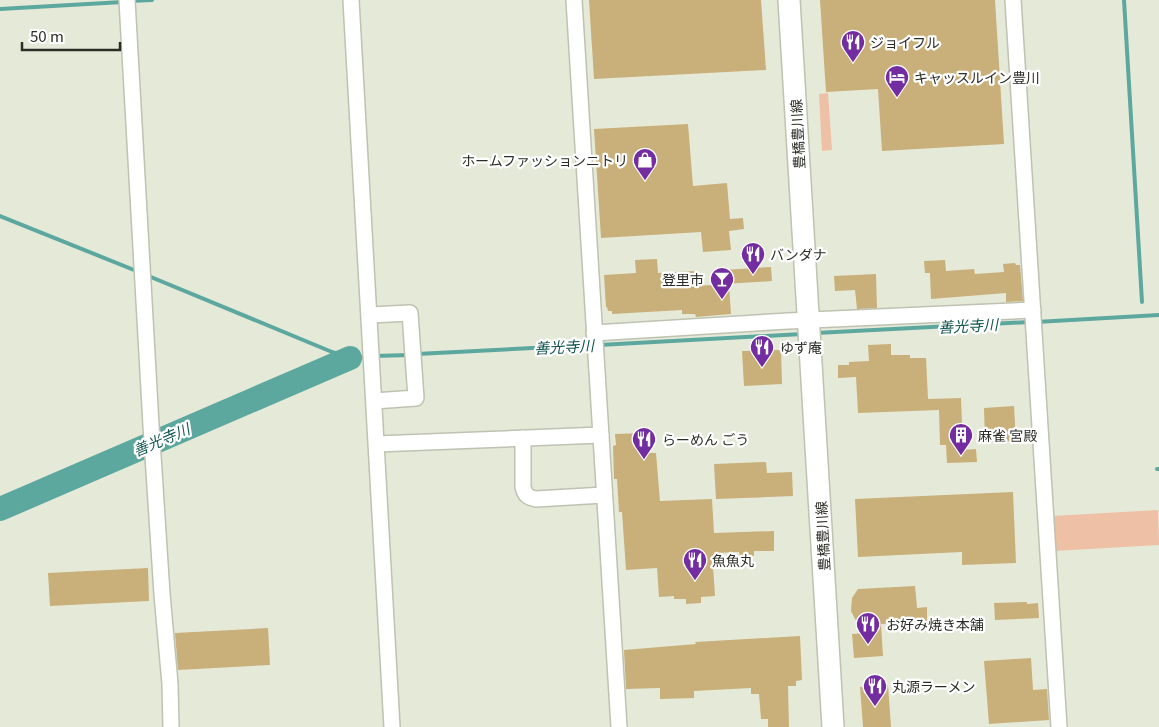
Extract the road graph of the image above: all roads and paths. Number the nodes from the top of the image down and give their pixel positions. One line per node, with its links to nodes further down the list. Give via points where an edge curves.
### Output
1 (351, 0): 6 (street)
2 (574, 0): 9 (street)
3 (789, 0): 8 (main road, 豊橋豊川線)
4 (1013, 0): 7 (street)
5 (127, 2): 15 (street)
6 (370, 315): 10 (street); 10 (street, via 410,313 416,398)
7 (1033, 318): 8 (street); 19 (street)
8 (809, 331): 9 (street); 18 (main road, 豊橋豊川線)
9 (595, 343): 11 (street)
10 (374, 401): 13 (street)
11 (601, 434): 12 (street); 14 (street)
12 (523, 438): 13 (street); 14 (street, via 523,487 528,498)
13 (377, 444): 16 (street)
14 (604, 495): 17 (street)
15 (171, 727)
16 (392, 727)
17 (619, 727)
18 (833, 727)
19 (1059, 727)

